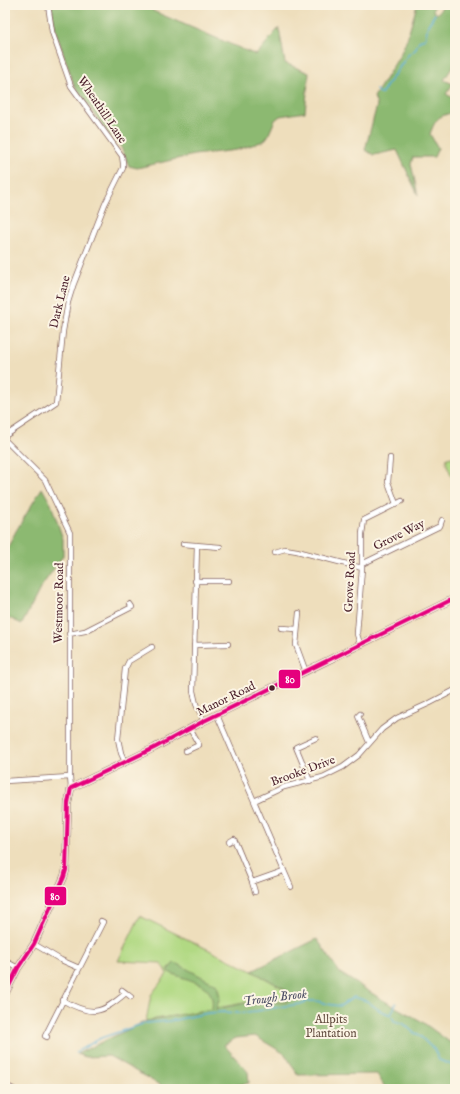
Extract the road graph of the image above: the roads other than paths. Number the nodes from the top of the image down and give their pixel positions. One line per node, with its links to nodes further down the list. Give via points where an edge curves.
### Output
1 (48, 5): 2 (street, Wheathill Lane, via 52,32 71,86)
2 (122, 156): 3 (street, Dark Lane, via 123,168 105,204 68,302 62,331 56,402)
3 (5, 436)
4 (5, 440): 21 (street, Westmoor Road, via 45,480 70,533)
5 (390, 458): 7 (street, via 388,482)
6 (402, 501): 7 (street)
7 (396, 504): 13 (street, Grove Road, via 364,520)
8 (442, 520): 13 (street, Grove Way, via 440,526)
9 (184, 544): 10 (street)
10 (197, 545): 11 (street); 14 (street)
11 (220, 547)
12 (275, 552): 13 (street, via 285,549)
13 (362, 566): 23 (street, Grove Road, via 357,634)
14 (195, 581): 15 (street); 24 (street)
15 (229, 581)
16 (455, 598): 23 (street, Manor Road)
17 (130, 604): 21 (street, via 132,607 85,631)
18 (299, 613): 20 (street)
19 (281, 628): 20 (street)
20 (297, 629): 26 (street, via 297,650)
21 (69, 634): 36 (street, Westmoor Road)
22 (228, 644): 24 (street)
23 (360, 644): 26 (street, Manor Road)
24 (194, 645): 30 (street, via 192,690)
25 (152, 647): 35 (street, via 129,661 125,669 118,739)
26 (306, 672): 29 (street, Manor Road)
27 (455, 690): 33 (street, Brooke Drive, via 396,718)
28 (360, 714): 33 (street, via 358,716)
29 (217, 715): 30 (street, Manor Road); 40 (street)
30 (204, 721): 31 (street, Manor Road)
31 (190, 729): 34 (street, via 199,745); 35 (street, Manor Road)
32 (316, 738): 38 (street, via 296,747)
33 (369, 742): 38 (street, Brooke Drive, via 343,767)
34 (186, 751)
35 (125, 762): 39 (street, Manor Road)
36 (70, 777): 37 (street); 39 (street, Westmoor Road)
37 (5, 781)
38 (310, 781): 40 (street, Brooke Drive, via 284,787)
39 (71, 788): 47 (street, via 68,803 66,870)
40 (254, 801): 42 (street)
41 (229, 842): 43 (street, via 234,839)
42 (284, 871): 43 (street); 44 (street)
43 (252, 882): 45 (street)
44 (291, 887)
45 (255, 892)
46 (101, 921): 50 (street, via 103,922)
47 (34, 944): 49 (street); 50 (street)
48 (5, 961): 49 (street)
49 (18, 968): 51 (street)
50 (79, 968): 53 (street)
51 (5, 994)
52 (131, 997): 53 (street, via 124,992 111,1006 96,1012 84,1010)
53 (62, 1000): 54 (street)
54 (44, 1036)
55 (5, 1085): 56 (street)
56 (14, 1089)

